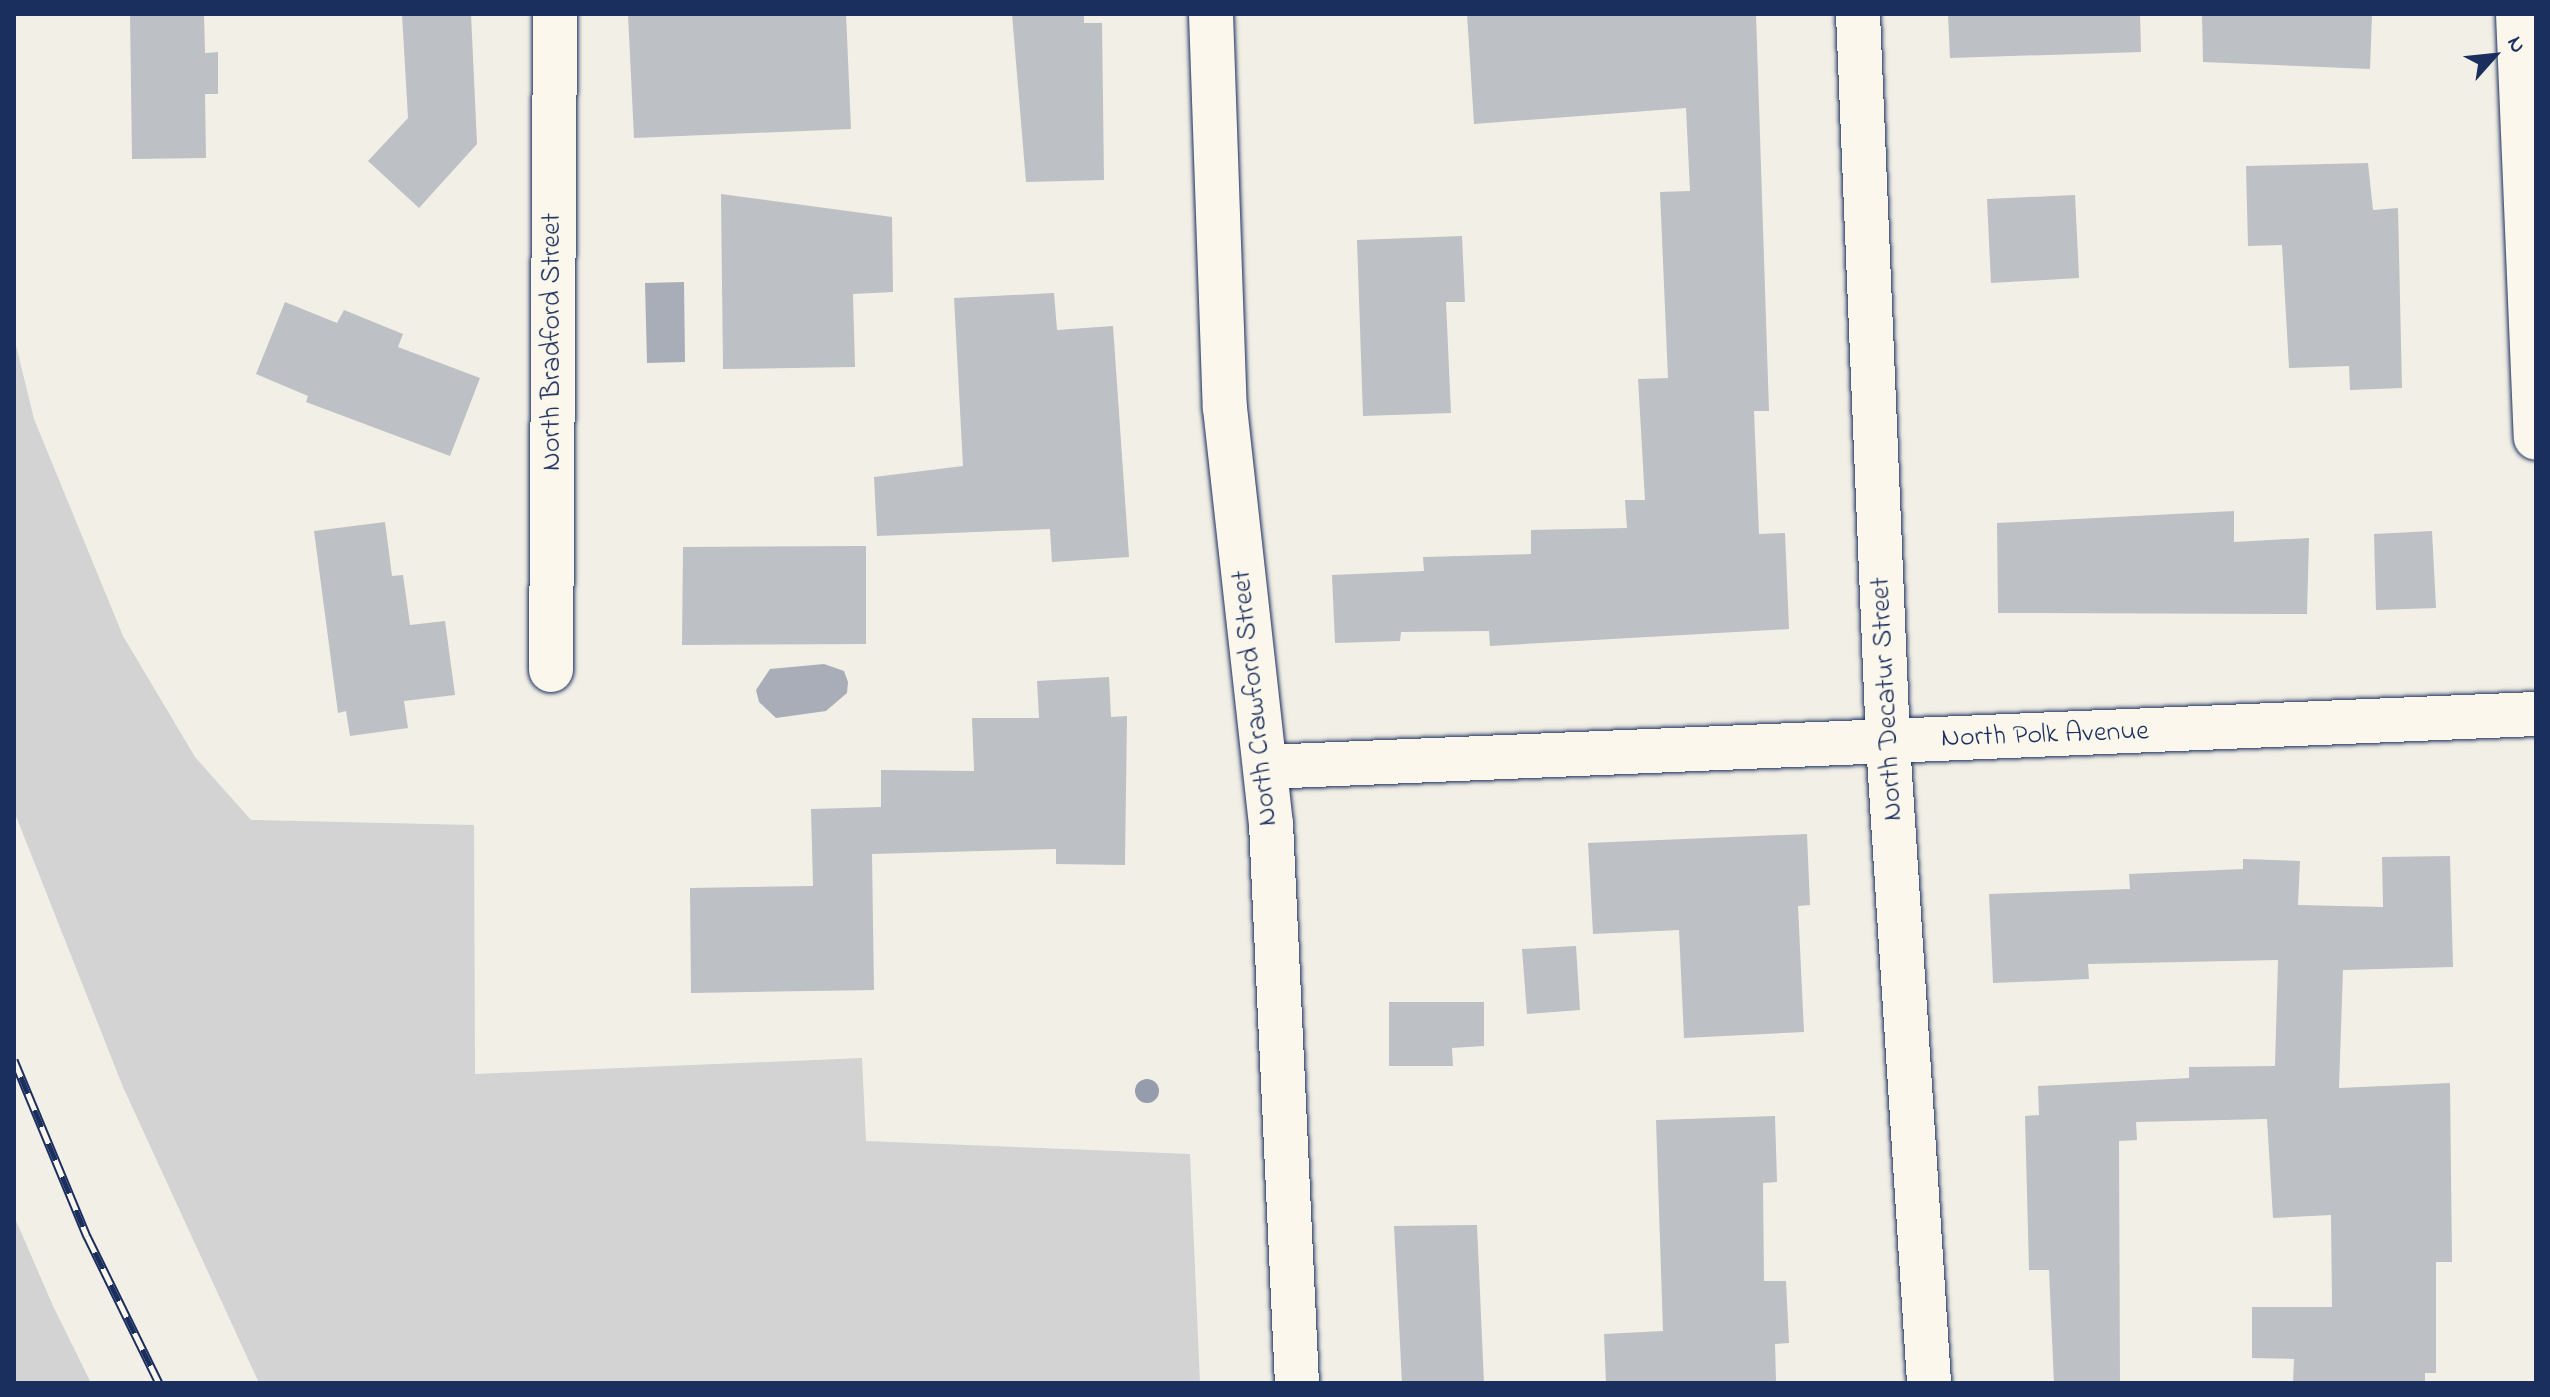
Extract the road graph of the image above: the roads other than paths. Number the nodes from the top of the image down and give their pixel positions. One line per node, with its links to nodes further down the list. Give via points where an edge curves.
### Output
1 (555, 14): 6 (street, North Bradford Street)
2 (1211, 14): 9 (street, North Crawford Street, via 1225,408)
3 (1858, 14): 8 (street, North Decatur Street)
4 (2518, 14): 5 (street)
5 (2536, 438)
6 (551, 670)
7 (2536, 714): 8 (street, North Polk Avenue)
8 (1888, 743): 9 (street, North Polk Avenue); 11 (street, North Decatur Street)
9 (1266, 767): 10 (street, North Crawford Street)
10 (1297, 1383)
11 (1929, 1383)

